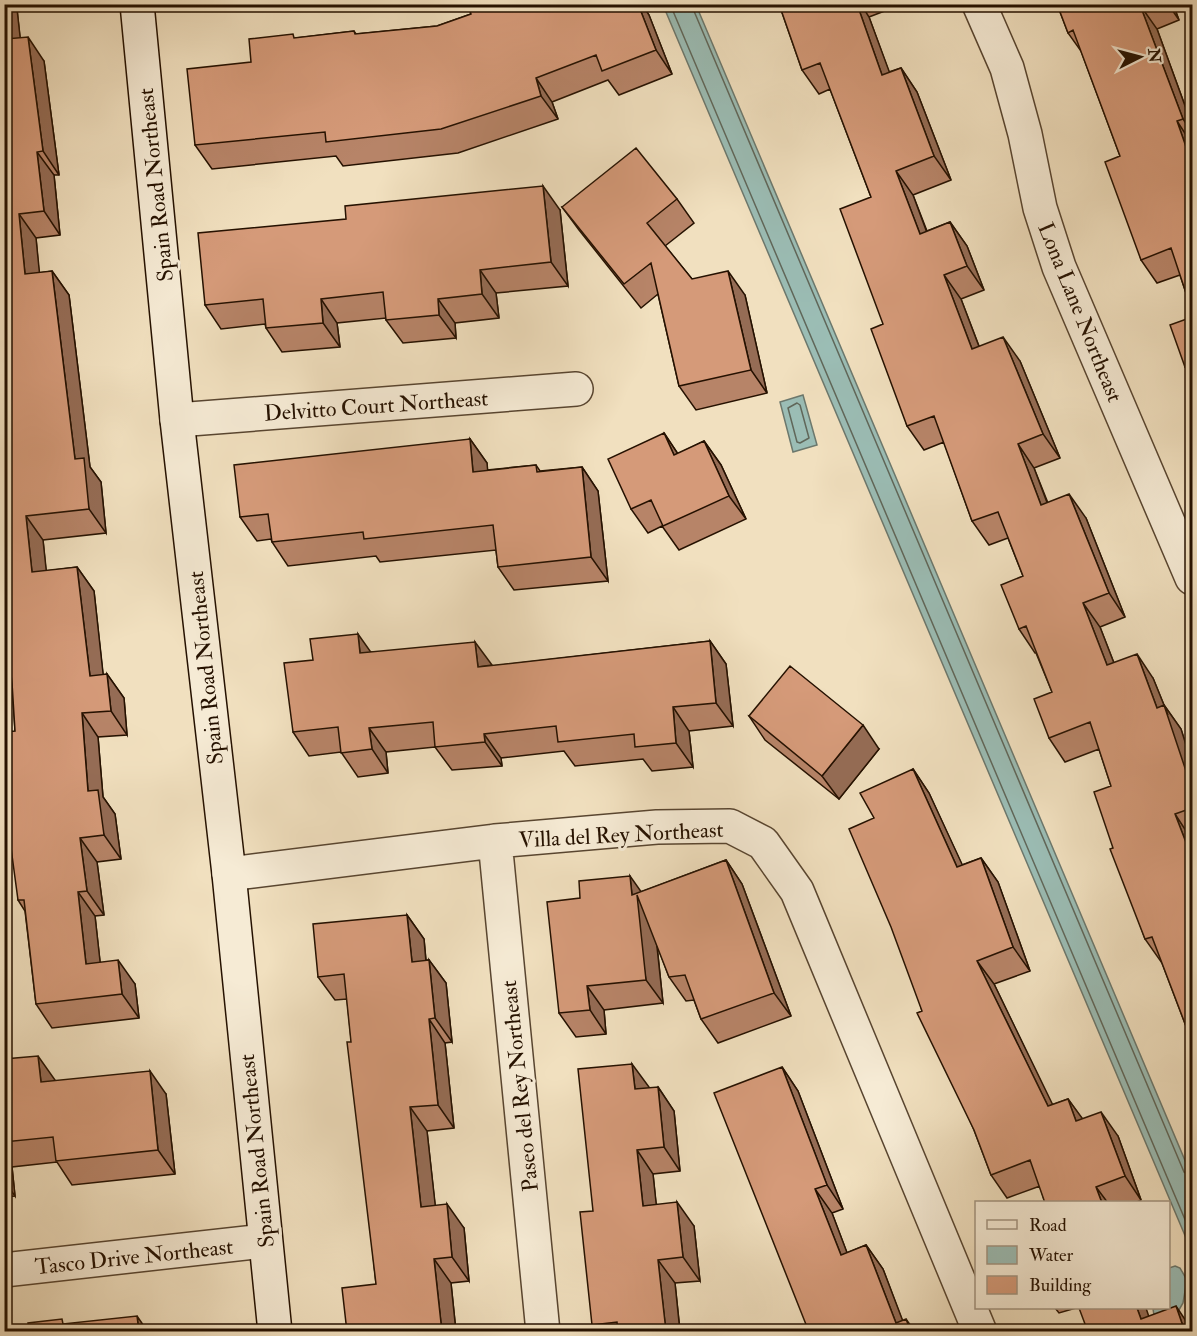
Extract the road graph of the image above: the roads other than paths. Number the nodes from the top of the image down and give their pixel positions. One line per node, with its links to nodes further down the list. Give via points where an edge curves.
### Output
1 (137, 4): 4 (street, Spain Road Northeast)
2 (980, 4): 5 (street, Lona Lane Northeast, via 1007,68 1040,208 1059,267)
3 (576, 389): 4 (street, Delvitto Court Northeast)
4 (177, 420): 7 (street, Spain Road Northeast)
5 (1192, 578)
6 (495, 841): 7 (street, Villa del Rey Northeast); 11 (street, Paseo del Rey Northeast); 12 (street, Villa del Rey Northeast, via 657,827 730,826 763,843 797,891)
7 (229, 874): 8 (street, Spain Road Northeast)
8 (264, 1241): 9 (street, Tasco Drive Northeast); 10 (street, Spain Road Northeast)
9 (4, 1270)
10 (274, 1332)
11 (543, 1332)
12 (980, 1332)

